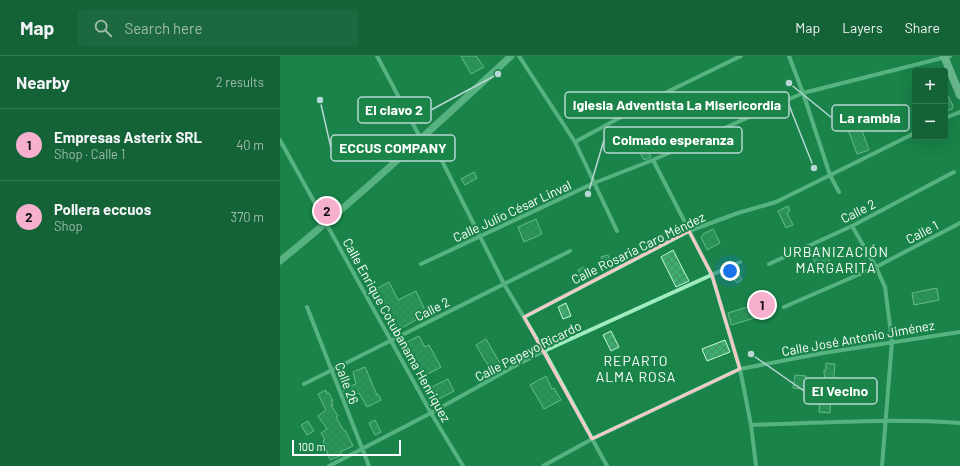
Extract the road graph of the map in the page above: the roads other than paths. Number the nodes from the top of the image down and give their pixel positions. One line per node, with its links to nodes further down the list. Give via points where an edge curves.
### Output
1 (377, 56): 14 (street)
2 (511, 56): 11 (street)
3 (519, 56): 15 (street)
4 (741, 56): 15 (street, via 671,90)
5 (789, 56): 7 (street)
6 (946, 56): 7 (street, Calle Julio César Linval); 8 (main road)
7 (803, 93): 16 (street, Calle Julio César Linval); 18 (street)
8 (960, 95)
9 (960, 112): 10 (street)
10 (948, 117)
11 (428, 133): 14 (street); 26 (street)
12 (912, 134): 18 (street, Calle Rosaria Caro Méndez)
13 (280, 140): 21 (street, Calle Enrique Cotubanama Henriquez)
14 (422, 140): 21 (street)
15 (575, 142): 19 (street)
16 (653, 160): 19 (street, Calle Julio César Linval); 25 (street)
17 (954, 172): 23 (street, Calle 2)
18 (830, 175): 20 (street); 25 (street, Calle Rosaria Caro Méndez, via 776,202)
19 (594, 184): 24 (street); 26 (street, Calle Julio César Linval)
20 (839, 192)
21 (326, 224): 28 (street); 39 (street, Calle Enrique Cotubanama Henriquez)
22 (960, 224): 32 (street, Calle 1)
23 (852, 226): 31 (street, Calle 2); 32 (street)
24 (617, 231)
25 (689, 231): 33 (street); 37 (street, Calle Rosaria Caro Méndez)
26 (481, 237): 30 (street, Calle Julio César Linval); 34 (street)
27 (570, 251): 34 (street, Calle 2)
28 (280, 261)
29 (740, 262): 33 (street, Calle Pepeyo Ricardo)
30 (421, 264)
31 (769, 264)
32 (876, 267): 36 (street, Calle 1); 40 (street, via 886,287)
33 (712, 275): 41 (street, Calle Pepeyo Ricardo); 42 (street)
34 (504, 284): 37 (street); 39 (street, Calle 2)
35 (307, 307): 43 (street, Calle 26)
36 (784, 307)
37 (524, 317): 41 (street)
38 (960, 332): 40 (street, Calle José Antonio Jiménez)
39 (391, 341): 43 (street, Calle 2); 45 (street, Calle Enrique Cotubanama Henriquez)
40 (892, 341): 42 (street, Calle José Antonio Jiménez); 46 (street)
41 (544, 351): 45 (street, Calle Pepeyo Ricardo); 49 (street)
42 (740, 369): 48 (street); 49 (street, Calle José Antonio Jiménez)
43 (332, 371): 44 (street, Calle 2); 50 (street, Calle 26)
44 (304, 384)
45 (431, 413): 50 (street, Calle Pepeyo Ricardo); 53 (street, Calle Enrique Cotubanama Henriquez)
46 (886, 420): 47 (street); 48 (street); 57 (street)
47 (960, 423)
48 (751, 425): 56 (street)
49 (592, 439): 54 (street, Calle José Antonio Jiménez); 55 (street)
50 (362, 448): 51 (street, Calle Pepeyo Ricardo); 52 (street, Calle 26)
51 (329, 466)
52 (369, 466)
53 (463, 466)
54 (543, 466)
55 (607, 466)
56 (756, 466)
57 (882, 466)

